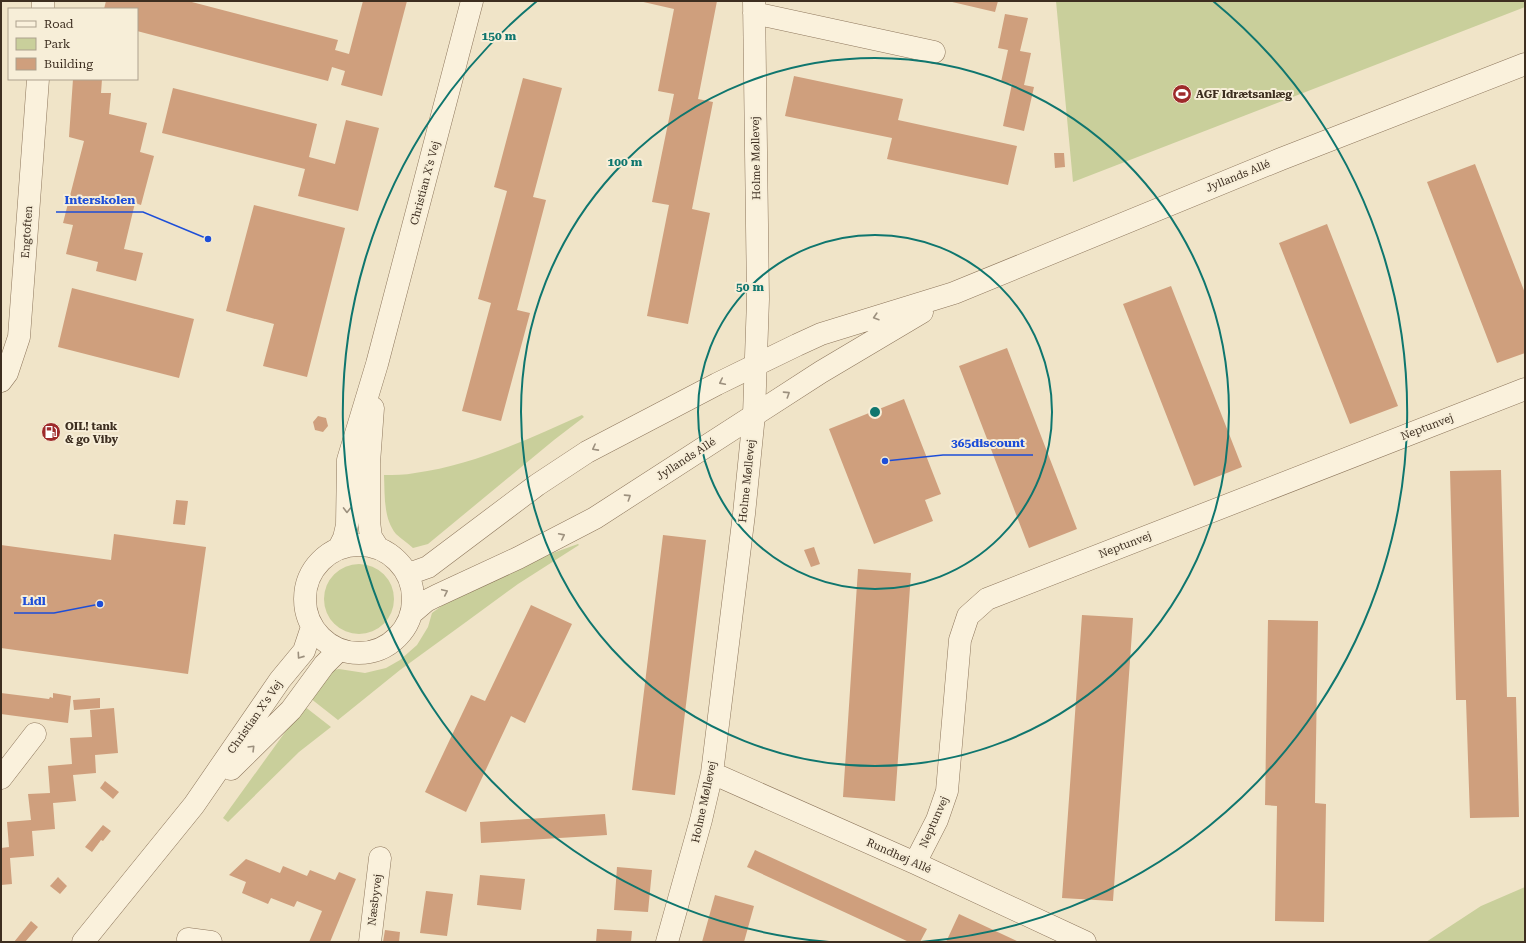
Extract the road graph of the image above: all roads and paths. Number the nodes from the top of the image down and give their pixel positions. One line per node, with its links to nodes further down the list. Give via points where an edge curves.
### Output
1 (472, 1): 7 (street, Christian X's Vej)
2 (754, 7): 3 (street, Holme Møllevej); 8 (street, Holme Møllevej)
3 (934, 52)
4 (1525, 64): 6 (street, Jyllands Allé, via 1281,159)
5 (38, 80): 9 (street, Engtoften, via 19,337 7,373)
6 (954, 293): 8 (street, Jyllands Allé, one-way to 8, via 821,334); 11 (street, Jyllands Allé, one-way to 6)
7 (377, 364): 12 (street, Christian X's Vej, one-way to 12, via 348,460 347,525); 13 (street, Christian X's Vej, via 368,473 371,537)
8 (757, 365): 11 (street, Holme Møllevej); 14 (street, Jyllands Allé, one-way to 14, via 587,452 537,485 428,568 414,572)
9 (1, 381)
10 (1525, 389): 23 (street, Neptunvej, via 987,599 968,616 960,640 947,791 937,820)
11 (754, 415): 15 (street, Jyllands Allé, one-way to 11, via 436,596 595,518); 19 (street, Holme Møllevej)
12 (339, 548): 13 (street, via 365,545); 16 (street, via 324,557 312,571 306,584 304,599)
13 (378, 548): 14 (street, via 399,561)
14 (406, 571): 15 (street, via 412,584)
15 (412, 613): 17 (street, via 401,634 380,650 353,653)
16 (312, 627): 17 (street, via 319,636); 21 (street, Christian X's Vej, one-way to 21, via 304,651 280,680)
17 (339, 650): 21 (street, Christian X's Vej, one-way to 17, via 291,710 324,665)
18 (34, 734): 20 (street)
19 (712, 774): 23 (street, Rundhøj Allé); 28 (street, Holme Møllevej)
20 (1, 778)
21 (194, 805): 25 (street, Christian X's Vej)
22 (380, 858): 27 (street, Næsbyvej)
23 (915, 863): 29 (street, Rundhøj Allé)
24 (188, 939): 26 (street)
25 (83, 942)
26 (211, 942)
27 (370, 942)
28 (667, 942)
29 (1085, 942)

